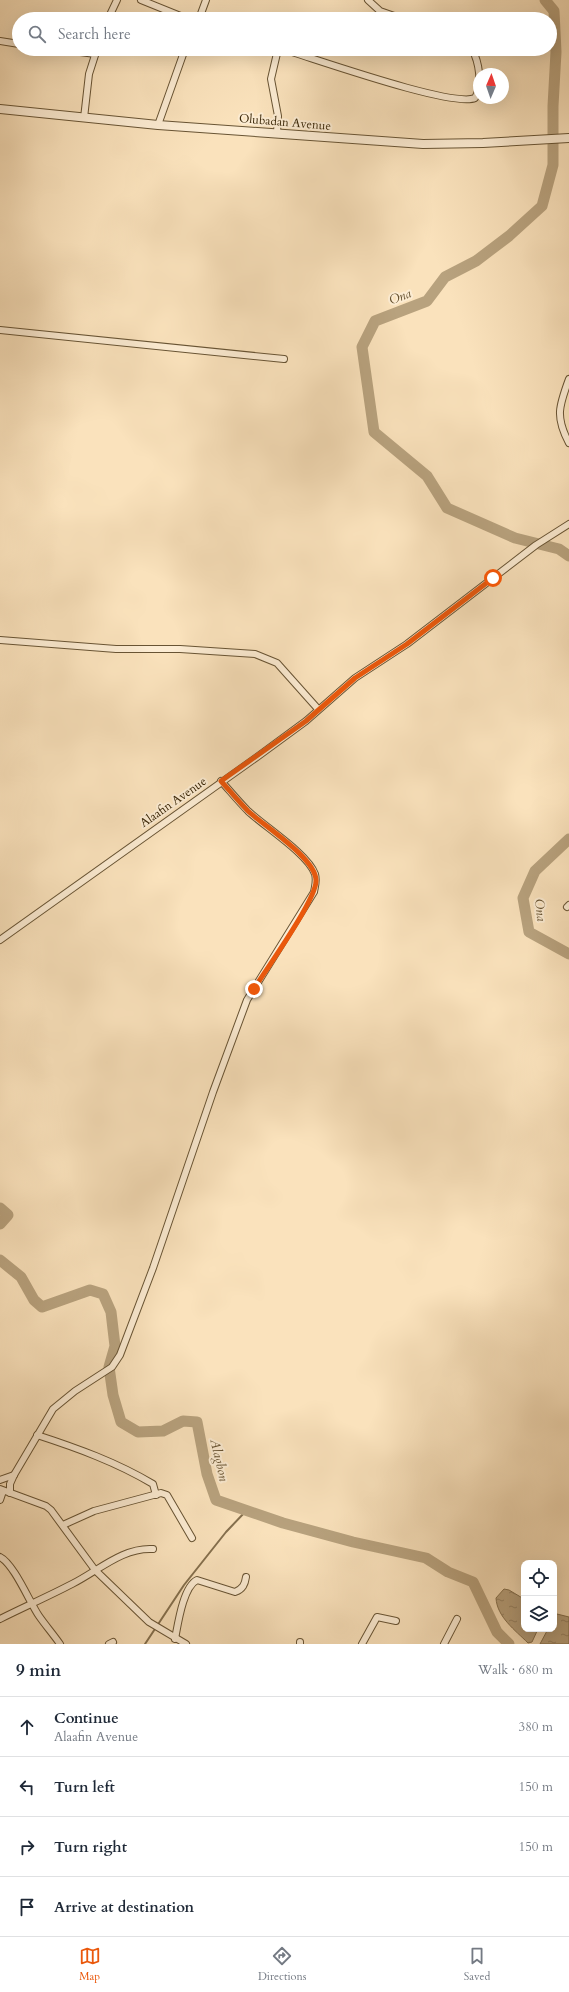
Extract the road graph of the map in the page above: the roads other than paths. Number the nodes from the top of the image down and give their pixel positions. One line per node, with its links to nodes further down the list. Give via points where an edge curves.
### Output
1 (117, 0): 5 (street)
2 (141, 0): 6 (street)
3 (206, 0): 7 (street)
4 (368, 0): 8 (street)
5 (111, 12)
6 (171, 12)
7 (202, 12)
8 (383, 12)
9 (0, 41): 10 (street)
10 (12, 43)
11 (94, 56): 17 (street, via 89,74)
12 (183, 56): 18 (street)
13 (276, 56): 19 (street, via 271,79 278,116)
14 (305, 56): 15 (street, via 412,89 466,100 475,98 478,89 478,64)
15 (475, 56)
16 (0, 109): 17 (street, Olubadan Avenue)
17 (84, 118): 18 (street, Olubadan Avenue)
18 (158, 125): 19 (street, Olubadan Avenue)
19 (277, 133): 20 (street, Olubadan Avenue, via 423,144)
20 (569, 138)
21 (0, 330): 22 (street)
22 (284, 358)
23 (569, 379): 24 (street, via 562,397 559,420)
24 (569, 443)
25 (569, 524): 27 (street, Alaafin Avenue, via 536,545 407,644 355,678)
26 (0, 640): 27 (street, via 116,649 180,649 255,654 277,664)
27 (318, 709): 28 (street, Alaafin Avenue, via 306,721)
28 (221, 781): 29 (street, Alaafin Avenue); 30 (street, via 248,811 299,853 314,871 314,892 247,1000 120,1355 112,1367 53,1408)
29 (0, 940)
30 (37, 1435): 31 (street); 35 (street, via 83,1450 128,1469 153,1484)
31 (14, 1475): 32 (street); 34 (street)
32 (0, 1480)
33 (2, 1490): 34 (street); 36 (street)
34 (10, 1493): 37 (street, via 46,1506)
35 (156, 1495): 37 (street, via 94,1511); 38 (street, via 168,1495)
36 (0, 1500)
37 (63, 1525): 41 (street)
38 (192, 1538)
39 (153, 1549): 41 (street, via 133,1551)
40 (0, 1557): 43 (street)
41 (95, 1570): 43 (street, via 73,1584); 47 (street, via 148,1622)
42 (246, 1577): 47 (street, via 245,1584 235,1592 197,1580 193,1582 186,1596)
43 (33, 1603): 44 (street); 48 (street, via 39,1616)
44 (0, 1619)
45 (457, 1619): 51 (street)
46 (396, 1621): 50 (street, via 377,1617)
47 (175, 1639): 49 (street)
48 (60, 1644)
49 (186, 1644)
50 (362, 1644)
51 (444, 1644)

